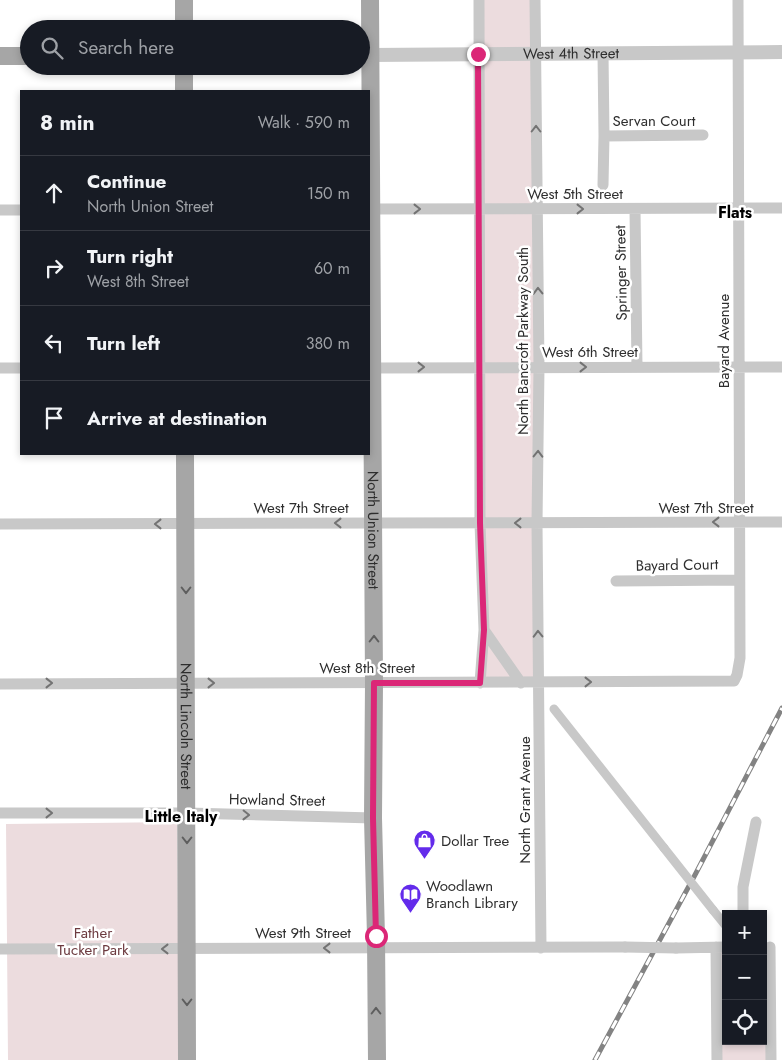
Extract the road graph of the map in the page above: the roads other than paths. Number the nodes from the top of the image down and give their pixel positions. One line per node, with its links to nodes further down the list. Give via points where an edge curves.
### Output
1 (184, 0): 6 (main road)
2 (370, 0): 7 (main road, North Union Street)
3 (479, 0): 11 (street)
4 (535, 0): 12 (street, North Bancroft Parkway South)
5 (738, 0): 8 (street, Bayard Avenue)
6 (184, 20)
7 (368, 20)
8 (738, 52): 9 (street, West 4th Street); 10 (street, West 4th Street); 23 (street, Bayard Avenue)
9 (782, 52)
10 (603, 53): 12 (street, West 4th Street); 21 (street, Servan Court)
11 (478, 54): 12 (street, West 4th Street); 13 (street, West 4th Street); 25 (street)
12 (536, 54): 26 (street, North Bancroft Parkway South, one-way to 12)
13 (370, 55)
14 (0, 56): 15 (main road)
15 (20, 56)
16 (184, 75): 18 (main road)
17 (366, 75): 19 (main road, North Union Street)
18 (184, 90)
19 (366, 90)
20 (703, 135): 21 (street, Servan Court)
21 (604, 136): 22 (street, Servan Court)
22 (604, 184)
23 (738, 208): 24 (street, West 5th Street); 27 (street, West 5th Street); 34 (street, Bayard Avenue)
24 (782, 208)
25 (479, 209): 26 (street, West 5th Street); 30 (street, West 5th Street, one-way to 25); 31 (street)
26 (536, 209): 27 (street, West 5th Street, one-way to 27); 32 (street, North Bancroft Parkway South, one-way to 26)
27 (635, 209): 33 (street, Springer Street)
28 (0, 210): 29 (street)
29 (20, 210)
30 (370, 210): 38 (main road, North Union Street)
31 (480, 367): 32 (street, West 6th Street); 38 (street, West 6th Street, one-way to 31); 43 (street)
32 (539, 367): 33 (street, West 6th Street, one-way to 33); 44 (street, North Bancroft Parkway South, one-way to 32)
33 (637, 367): 34 (street, West 6th Street)
34 (739, 367): 35 (street, West 6th Street); 40 (street, Bayard Avenue)
35 (782, 367)
36 (0, 368): 37 (street)
37 (20, 368)
38 (370, 368): 42 (main road, North Union Street)
39 (185, 455): 46 (main road, North Lincoln Street)
40 (739, 522): 41 (street, West 7th Street); 44 (street, West 7th Street, one-way to 44); 47 (street, Bayard Avenue)
41 (782, 522)
42 (373, 523): 43 (street, West 7th Street); 46 (street, West 7th Street, one-way to 46); 52 (main road, North Union Street, one-way to 42)
43 (480, 523): 44 (street, West 7th Street, one-way to 43); 49 (street)
44 (537, 523): 55 (street, North Bancroft Parkway South, one-way to 44)
45 (0, 524): 46 (street, West 7th Street, one-way to 45)
46 (186, 524): 51 (main road, North Lincoln Street, one-way to 51)
47 (739, 580): 48 (street, Bayard Court); 50 (street, Bayard Avenue, via 740,658)
48 (616, 581)
49 (484, 630): 53 (street); 54 (street)
50 (734, 681): 55 (street, West 8th Street, one-way to 50)
51 (186, 683): 52 (street, West 8th Street, one-way to 52); 56 (street, West 8th Street, one-way to 51); 59 (main road, North Lincoln Street)
52 (374, 683): 53 (street, West 8th Street); 60 (main road, North Union Street)
53 (480, 683): 54 (street, West 8th Street)
54 (521, 683): 55 (street, West 8th Street)
55 (539, 683): 68 (street, North Grant Avenue)
56 (0, 684)
57 (554, 709): 63 (street, bridge)
58 (0, 813): 59 (street, Howland Street, one-way to 59)
59 (187, 813): 60 (street, Howland Street, one-way to 60); 66 (main road, North Lincoln Street, one-way to 66)
60 (373, 818): 67 (main road, North Union Street)
61 (756, 822): 62 (street, via 743,887)
62 (743, 910)
63 (722, 921)
64 (721, 947): 68 (street, West 9th Street, bridge); 72 (street)
65 (772, 947): 73 (street)
66 (187, 948): 67 (street, West 9th Street, one-way to 66); 69 (street, West 9th Street, one-way to 69); 70 (main road, North Lincoln Street, one-way to 70)
67 (376, 948): 68 (street, West 9th Street); 71 (main road, North Union Street, one-way to 67)
68 (541, 948)
69 (0, 949)
70 (187, 1060)
71 (377, 1060)
72 (717, 1060)
73 (771, 1060)

